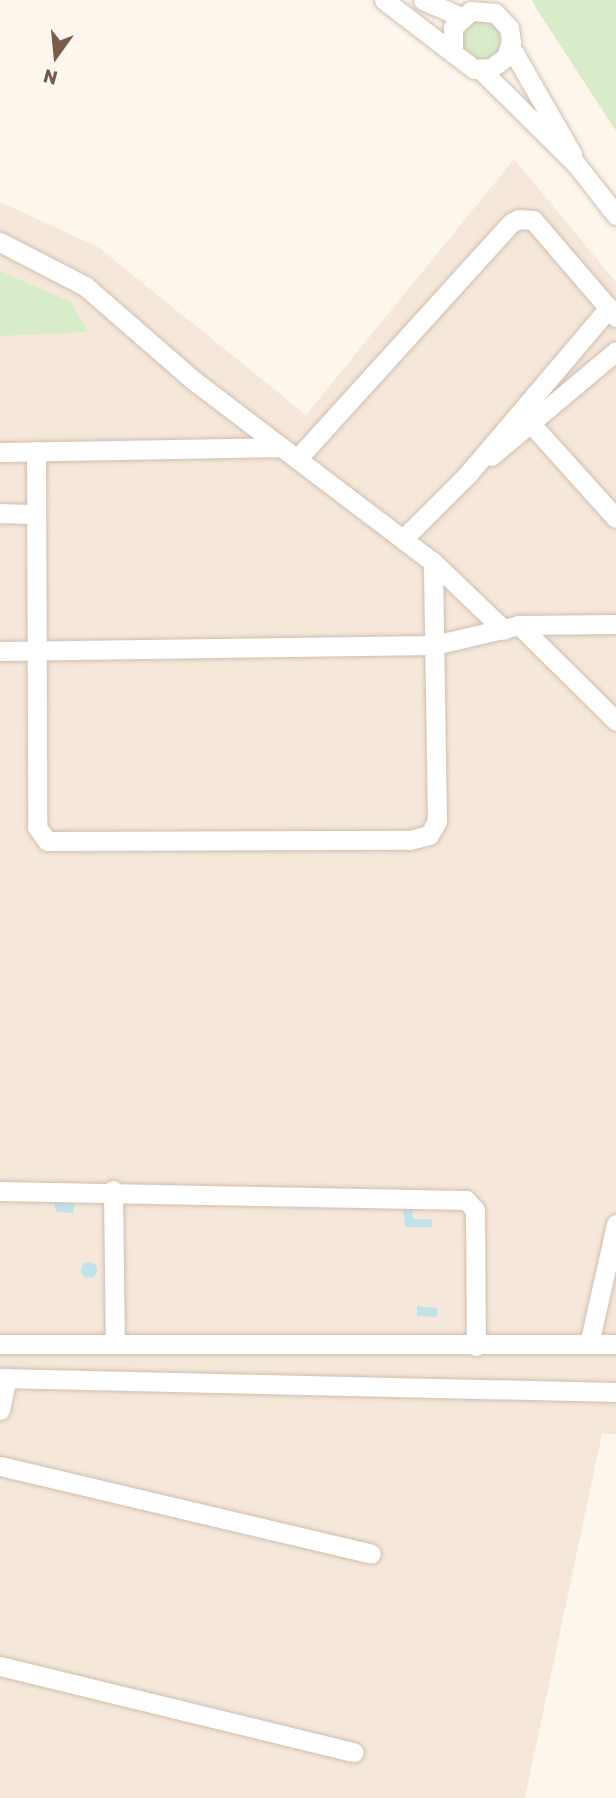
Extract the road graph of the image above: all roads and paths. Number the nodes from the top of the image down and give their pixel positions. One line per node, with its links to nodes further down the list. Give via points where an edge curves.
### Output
1 (384, 0): 6 (street)
2 (423, 0): 4 (street)
3 (498, 9): 4 (street); 5 (street, via 510,32)
4 (463, 10): 6 (street, via 451,32)
5 (510, 47): 7 (street, via 501,62); 8 (street)
6 (453, 51): 7 (street, via 465,66)
7 (481, 70): 8 (street)
8 (576, 164): 9 (street)
9 (616, 215)
10 (0, 242): 15 (street, via 85,286)
11 (612, 312): 13 (street); 18 (street, via 533,220 511,223)
12 (616, 351): 14 (street)
13 (519, 410): 14 (street); 19 (street)
14 (533, 426): 19 (street); 22 (street)
15 (277, 446): 16 (street); 18 (street)
16 (36, 451): 17 (street); 21 (street)
17 (0, 452)
18 (297, 459): 23 (street)
19 (468, 474): 23 (street)
20 (0, 513): 21 (street)
21 (35, 514): 29 (street)
22 (616, 518)
23 (404, 538): 24 (street)
24 (433, 562): 26 (street); 27 (street)
25 (616, 624): 26 (street)
26 (511, 627): 27 (street); 30 (street)
27 (434, 645): 29 (street); 29 (street, via 437,821 429,835 410,840 47,841 37,827)
28 (0, 651): 29 (street)
29 (35, 651)
30 (609, 704): 31 (street)
31 (616, 720)
32 (113, 1190): 33 (street); 36 (street); 39 (street, via 469,1200 475,1210)
33 (0, 1191)
34 (616, 1224): 37 (street)
35 (0, 1344): 36 (street)
36 (115, 1344): 39 (street)
37 (589, 1344): 38 (street); 39 (street)
38 (616, 1344)
39 (476, 1346)
40 (4, 1378): 41 (street); 42 (street)
41 (616, 1392)
42 (0, 1409)
43 (0, 1466): 44 (street)
44 (371, 1554)
45 (0, 1666): 46 (street)
46 (354, 1752)

